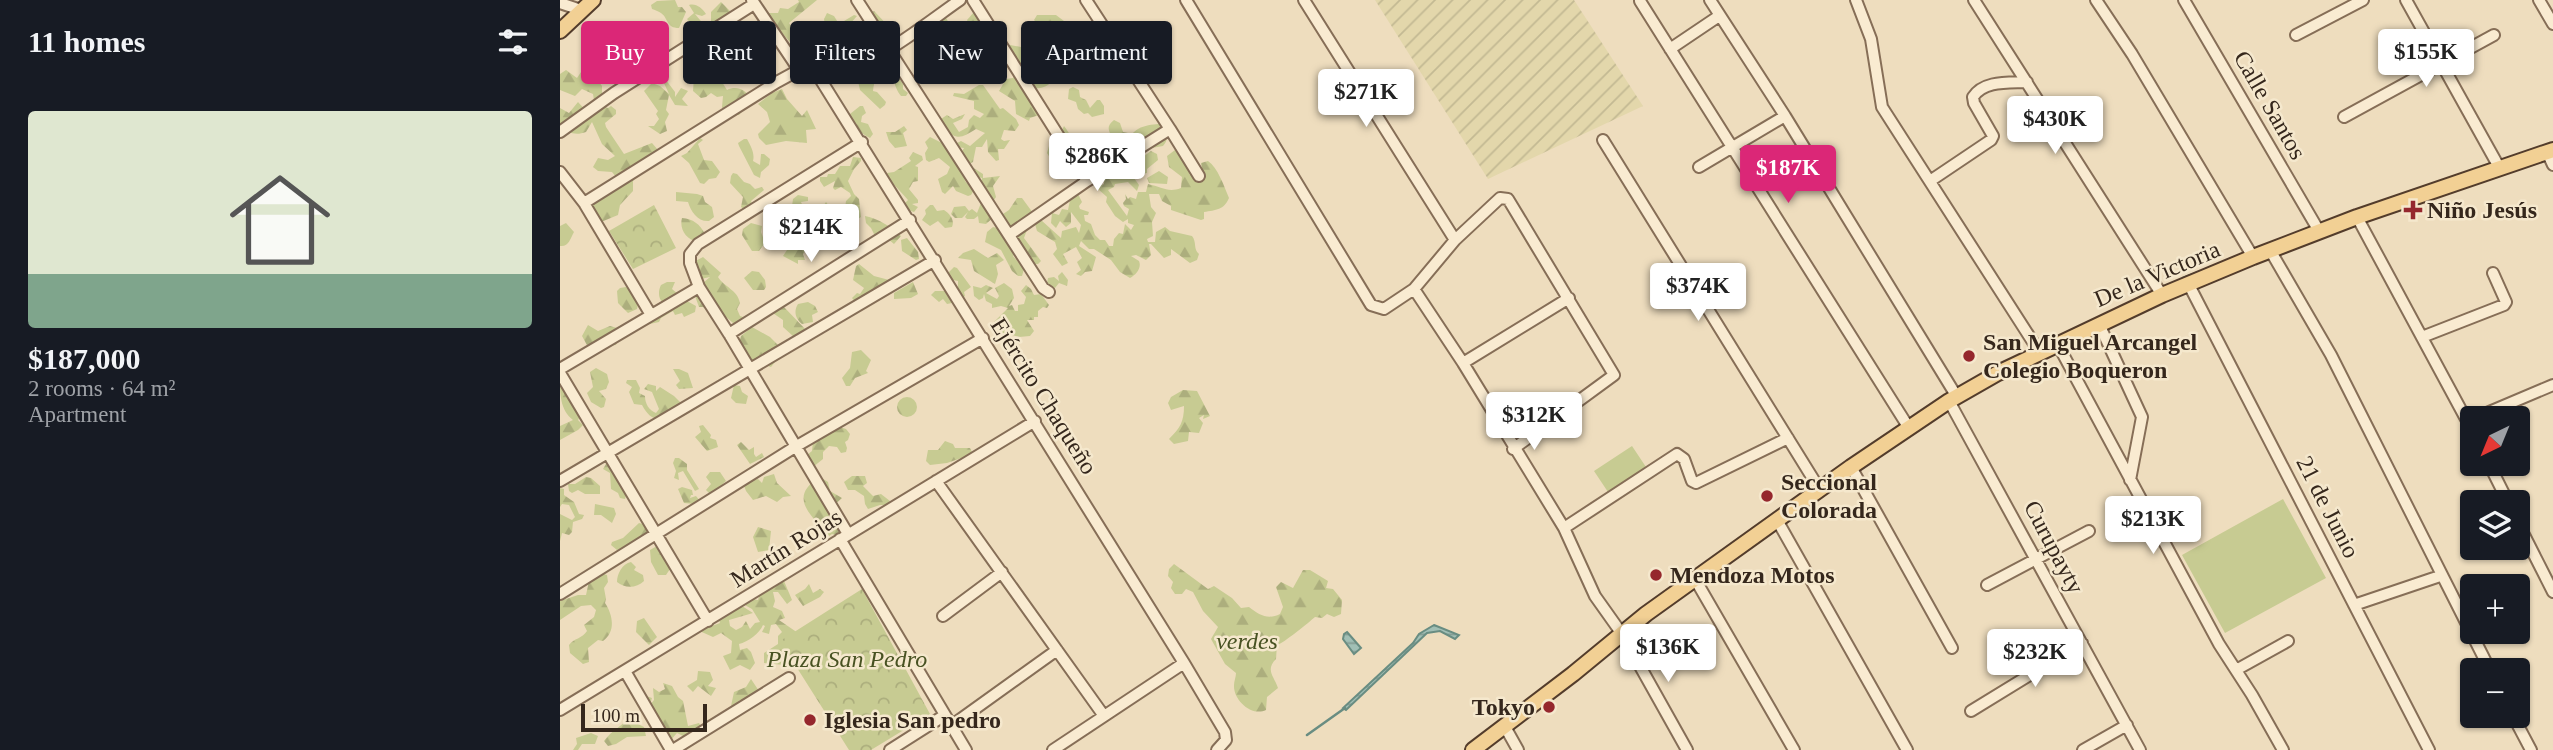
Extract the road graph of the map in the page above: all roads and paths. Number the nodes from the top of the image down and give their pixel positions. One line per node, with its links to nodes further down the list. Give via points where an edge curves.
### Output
1 (593, 0): 20 (main road)
2 (857, 0): 22 (street)
3 (960, 0): 27 (street)
4 (972, 0): 47 (street)
5 (1086, 0): 37 (street)
6 (1186, 0): 61 (street, via 1371,305 1384,309)
7 (1304, 0): 54 (street)
8 (1710, 0): 21 (street, Curupayty)
9 (1856, 0): 48 (street, via 1871,39 1882,107)
10 (1975, 0): 33 (street)
11 (2096, 0): 56 (street)
12 (2184, 0): 52 (street, Calle Santos)
13 (2364, 0): 25 (street)
14 (2406, 0): 30 (street)
15 (1640, 1): 28 (street)
16 (2553, 1): 18 (street)
17 (753, 2): 29 (street); 38 (street)
18 (2540, 2): 23 (street)
19 (560, 3): 20 (street)
20 (581, 10): 24 (main road)
21 (1719, 16): 28 (street); 35 (street, Curupayty)
22 (871, 21)
23 (2553, 24)
24 (560, 31)
25 (2296, 35)
26 (2494, 35): 30 (street)
27 (900, 40)
28 (1670, 49): 41 (street)
29 (790, 57)
30 (2441, 62): 36 (street); 44 (street)
31 (900, 67): 53 (street)
32 (790, 75): 49 (street)
33 (2027, 82): 48 (street, via 1988,85 1976,92 1974,103 1991,140); 63 (street)
34 (824, 84): 40 (street, Ejército Chaqueño)
35 (1785, 116): 41 (street); 76 (street, Curupayty)
36 (2344, 117)
37 (1170, 129): 46 (street); 47 (street)
38 (560, 132)
39 (1603, 140): 81 (street)
40 (862, 142): 51 (street, Ejército Chaqueño); 60 (street, via 698,244 690,254 690,264)
41 (1733, 147): 43 (street); 80 (street)
42 (2551, 155): 44 (main road, De la Victoria)
43 (1699, 167)
44 (2500, 167): 50 (main road, De la Victoria)
45 (560, 172): 49 (street)
46 (1199, 176)
47 (1087, 181): 53 (street)
48 (1930, 181): 71 (street)
49 (584, 203): 65 (street)
50 (2357, 217): 52 (main road, De la Victoria); 68 (street)
51 (910, 220): 57 (street, Ejército Chaqueño); 67 (street)
52 (2319, 231): 55 (main road, De la Victoria)
53 (1009, 235): 62 (street)
54 (1455, 240): 61 (street); 64 (street, via 1500,198 1506,198)
55 (2270, 250): 56 (main road, De la Victoria); 98 (street, via 2331,355)
56 (2253, 257): 59 (main road, De la Victoria)
57 (934, 260): 69 (street, Ejército Chaqueño); 73 (street)
58 (2493, 273): 68 (street, via 2504,304)
59 (2189, 285): 63 (main road, De la Victoria); 103 (street, 21 de Junio)
60 (699, 287): 65 (street); 67 (street)
61 (1414, 289): 72 (street)
62 (1049, 292)
63 (2162, 295): 66 (main road, De la Victoria)
64 (1569, 298): 72 (street); 83 (street, via 1614,375)
65 (651, 315): 74 (street)
66 (2099, 324): 70 (main road, De la Victoria); 86 (street, via 2142,417)
67 (729, 334): 73 (street)
68 (2422, 337): 77 (street)
69 (983, 338): 79 (street, Ejército Chaqueño); 82 (street)
70 (2057, 343): 71 (main road, De la Victoria); 86 (street)
71 (2040, 352): 76 (main road, De la Victoria)
72 (1462, 363): 83 (street)
73 (749, 367): 82 (street); 84 (street)
74 (560, 371): 84 (street)
75 (2553, 384): 78 (street)
76 (1953, 399): 80 (main road, De la Victoria); 96 (street, Curupayty)
77 (2462, 406)
78 (2507, 406)
79 (1035, 421): 88 (street, Martín Rojas); 112 (street, Ejército Chaqueño)
80 (1909, 428): 85 (main road, De la Victoria)
81 (1788, 438): 89 (street); 91 (street, via 1696,484 1677,454)
82 (795, 447): 93 (street); 94 (street)
83 (1513, 449): 91 (street)
84 (609, 452): 87 (street); 93 (street)
85 (1851, 467): 89 (main road, De la Victoria); 109 (street)
86 (2130, 480): 113 (street)
87 (560, 481)
88 (936, 481): 94 (street, Martín Rojas); 97 (street)
89 (1820, 490): 90 (main road, De la Victoria)
90 (1777, 520): 99 (main road, De la Victoria); 133 (street)
91 (1564, 528): 106 (street, via 1595,596)
92 (2089, 531): 96 (street)
93 (659, 534): 102 (street); 105 (street)
94 (844, 536): 105 (street, Martín Rojas); 118 (street)
95 (2530, 547): 101 (street)
96 (2037, 558): 100 (street); 108 (street, Curupayty)
97 (1002, 572): 104 (street); 110 (street)
98 (2440, 576): 103 (street); 111 (street)
99 (1695, 579): 106 (main road, De la Victoria); 132 (street)
100 (1987, 585)
101 (2553, 592)
102 (560, 594)
103 (2354, 605): 137 (street, 21 de Junio)
104 (943, 616)
105 (708, 621): 114 (street, Martín Rojas)
106 (1622, 634): 122 (main road, De la Victoria); 131 (street)
107 (2288, 641): 113 (street)
108 (2082, 643): 117 (street); 120 (street, Curupayty)
109 (1952, 648)
110 (1057, 650): 119 (street); 121 (street)
111 (2484, 658)
112 (1184, 663): 119 (street); 128 (street, Ejército Chaqueño, via 1225,732 1226,740)
113 (2236, 670): 136 (street)
114 (625, 671): 116 (street, Martín Rojas); 124 (street)
115 (789, 678): 124 (street)
116 (560, 710)
117 (1971, 711)
118 (944, 715): 121 (street); 125 (street)
119 (1104, 716): 127 (street)
120 (2127, 725): 134 (street); 135 (street, Curupayty)
121 (951, 726): 126 (street)
122 (1504, 726): 129 (main road, De la Victoria); 130 (street)
123 (2520, 728): 138 (street)
124 (672, 750)
125 (890, 750)
126 (966, 750)
127 (1053, 750)
128 (1217, 750)
129 (1473, 750)
130 (1518, 750)
131 (1687, 750)
132 (1794, 750)
133 (1907, 750)
134 (2082, 750)
135 (2140, 750)
136 (2283, 750)
137 (2429, 750)
138 (2531, 750)

